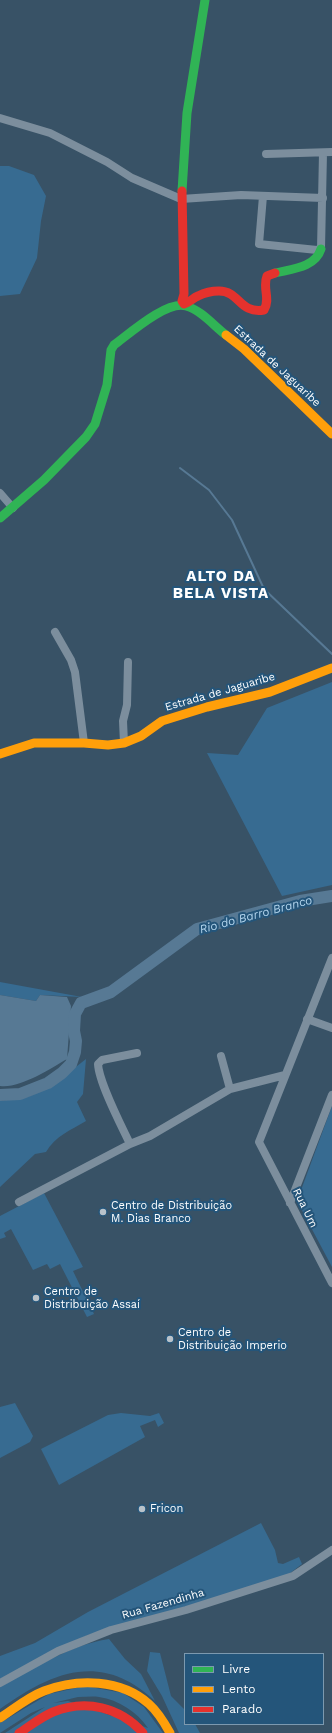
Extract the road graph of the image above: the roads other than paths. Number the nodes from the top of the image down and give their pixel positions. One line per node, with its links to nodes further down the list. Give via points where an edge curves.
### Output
1 (205, 0): 8 (main road, via 186,112)
2 (0, 118): 8 (street, via 50,133 108,162 132,178)
3 (332, 152): 4 (street)
4 (323, 153): 5 (street); 7 (street)
5 (266, 154)
6 (263, 196): 7 (street); 8 (street); 9 (street, via 259,244)
7 (323, 198): 9 (street)
8 (181, 199): 10 (main road)
9 (322, 249): 10 (main road, Estrada de Jaguaribe, via 319,255 303,267 267,276 264,282 268,302 264,310 247,309 225,291 198,295)
10 (184, 304): 11 (main road, Estrada de Jaguaribe, via 244,349); 13 (main road, Estrada de Jaguaribe, via 166,309 114,345 111,350 107,385 95,424 86,437 49,475)
11 (332, 434)
12 (0, 493): 13 (street)
13 (13, 508): 14 (main road, Estrada de Jaguaribe)
14 (0, 518)
15 (55, 632): 18 (street, via 75,672)
16 (128, 662): 19 (street, via 127,704 123,721)
17 (332, 668): 19 (main road, Estrada de Jaguaribe, via 270,692 162,721)
18 (84, 743): 19 (main road, Estrada de Jaguaribe); 20 (main road, Estrada de Jaguaribe, via 34,743)
19 (124, 744)
20 (0, 754)
21 (332, 958): 22 (street)
22 (307, 1019): 23 (street); 26 (street)
23 (332, 1028)
24 (136, 1053): 29 (street, via 102,1060 98,1064 107,1092)
25 (221, 1056): 27 (street)
26 (285, 1075): 27 (street); 31 (street, Rua Um, via 259,1142)
27 (230, 1089): 29 (street, via 150,1136)
28 (332, 1095): 31 (street)
29 (130, 1144): 30 (street)
30 (19, 1202)
31 (290, 1202): 32 (street, Rua Um)
32 (332, 1283)
33 (332, 1550): 34 (street, Rua Fazendinha, via 294,1576 106,1632 58,1651)
34 (0, 1683)
35 (0, 1718): 38 (main road, via 43,1691 60,1685 90,1682 115,1686 142,1699 149,1704)
36 (19, 1733): 37 (main road, via 53,1712 84,1705 101,1706 126,1717)
37 (144, 1733)
38 (170, 1733)

